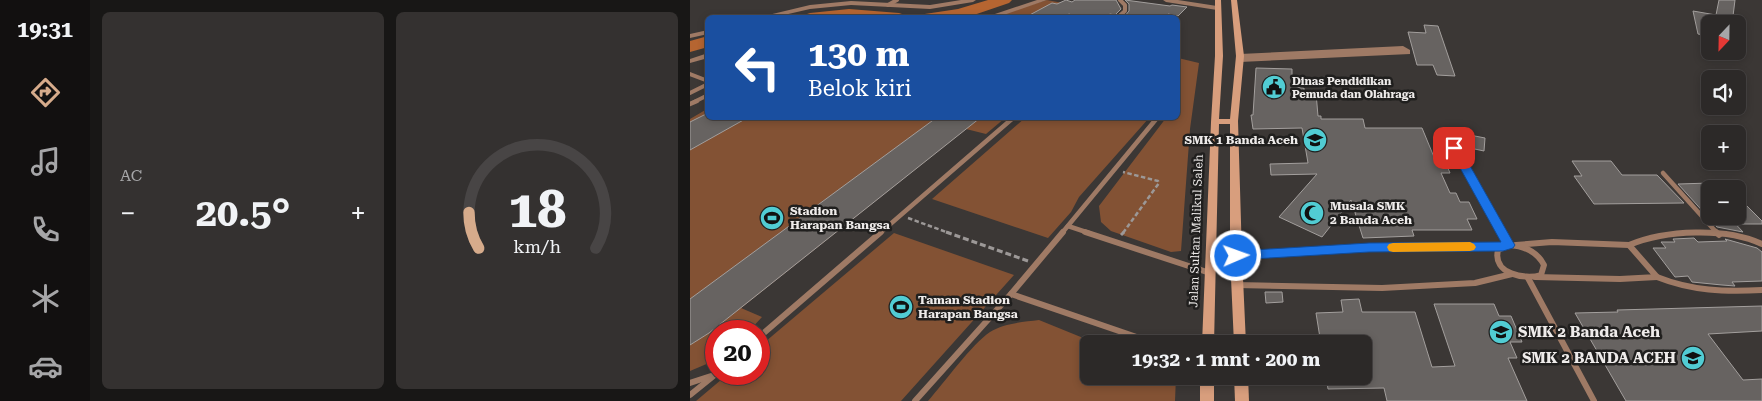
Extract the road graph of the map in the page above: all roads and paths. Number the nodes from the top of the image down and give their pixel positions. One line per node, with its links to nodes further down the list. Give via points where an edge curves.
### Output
1 (897, 0): 8 (lane)
2 (973, 0): 8 (street, via 930,7)
3 (1044, 0): 10 (street)
4 (1120, 0): 11 (lane, via 1125,5)
5 (1166, 0): 7 (street)
6 (1234, 0): 12 (main road)
7 (1217, 4): 13 (main road, Jalan Sultan Malikul Saleh)
8 (888, 5): 9 (street, via 851,3)
9 (776, 15)
10 (996, 15)
11 (1120, 15)
12 (1235, 21): 13 (main road); 17 (main road)
13 (1217, 22): 28 (main road, Jalan Sultan Malikul Saleh, via 1219,56)
14 (705, 33): 15 (street)
15 (690, 36)
16 (705, 56): 18 (street)
17 (1240, 58): 17 (street, via 1403,48 1407,51); 27 (main road)
18 (690, 61)
19 (690, 74): 20 (lane)
20 (705, 82)
21 (705, 85): 22 (lane)
22 (690, 93)
23 (705, 96): 24 (lane)
24 (690, 104)
25 (1011, 120): 32 (lane)
26 (1156, 120): 30 (lane)
27 (1234, 121): 28 (main road); 40 (main road)
28 (1215, 122): 42 (main road, Jalan Sultan Malikul Saleh)
29 (1454, 148): 39 (lane)
30 (1115, 170): 33 (lane); 35 (path, via 1158,181)
31 (1662, 173): 34 (lane)
32 (900, 215): 41 (path); 49 (lane)
33 (1068, 226): 35 (lane); 41 (lane)
34 (1719, 234): 36 (lane, via 1736,235); 38 (lane, via 1657,236)
35 (1116, 242): 42 (lane)
36 (1762, 244)
37 (1516, 245): 38 (lane, via 1552,242); 39 (lane); 45 (lane, via 1531,250 1542,260 1544,270)
38 (1629, 245): 44 (lane)
39 (1506, 246): 40 (lane, via 1369,248); 43 (lane, via 1496,254 1497,260)
40 (1236, 256): 46 (main road)
41 (1036, 264): 48 (lane)
42 (1210, 273): 51 (main road, Jalan Sultan Malikul Saleh)
43 (1512, 274): 45 (lane); 46 (lane, via 1475,283 1382,288)
44 (1657, 277): 45 (lane); 47 (lane, via 1674,285 1706,292)
45 (1532, 278): 62 (lane)
46 (1237, 285): 52 (main road)
47 (1762, 290)
48 (1011, 294): 50 (lane); 59 (lane)
49 (770, 327)
50 (1131, 335)
51 (1208, 335)
52 (1240, 335)
53 (705, 377): 54 (lane)
54 (690, 382)
55 (705, 383): 58 (lane)
56 (1207, 385): 60 (main road)
57 (1241, 385): 61 (main road)
58 (690, 396)
59 (915, 401)
60 (1207, 401)
61 (1242, 401)
62 (1594, 401)

